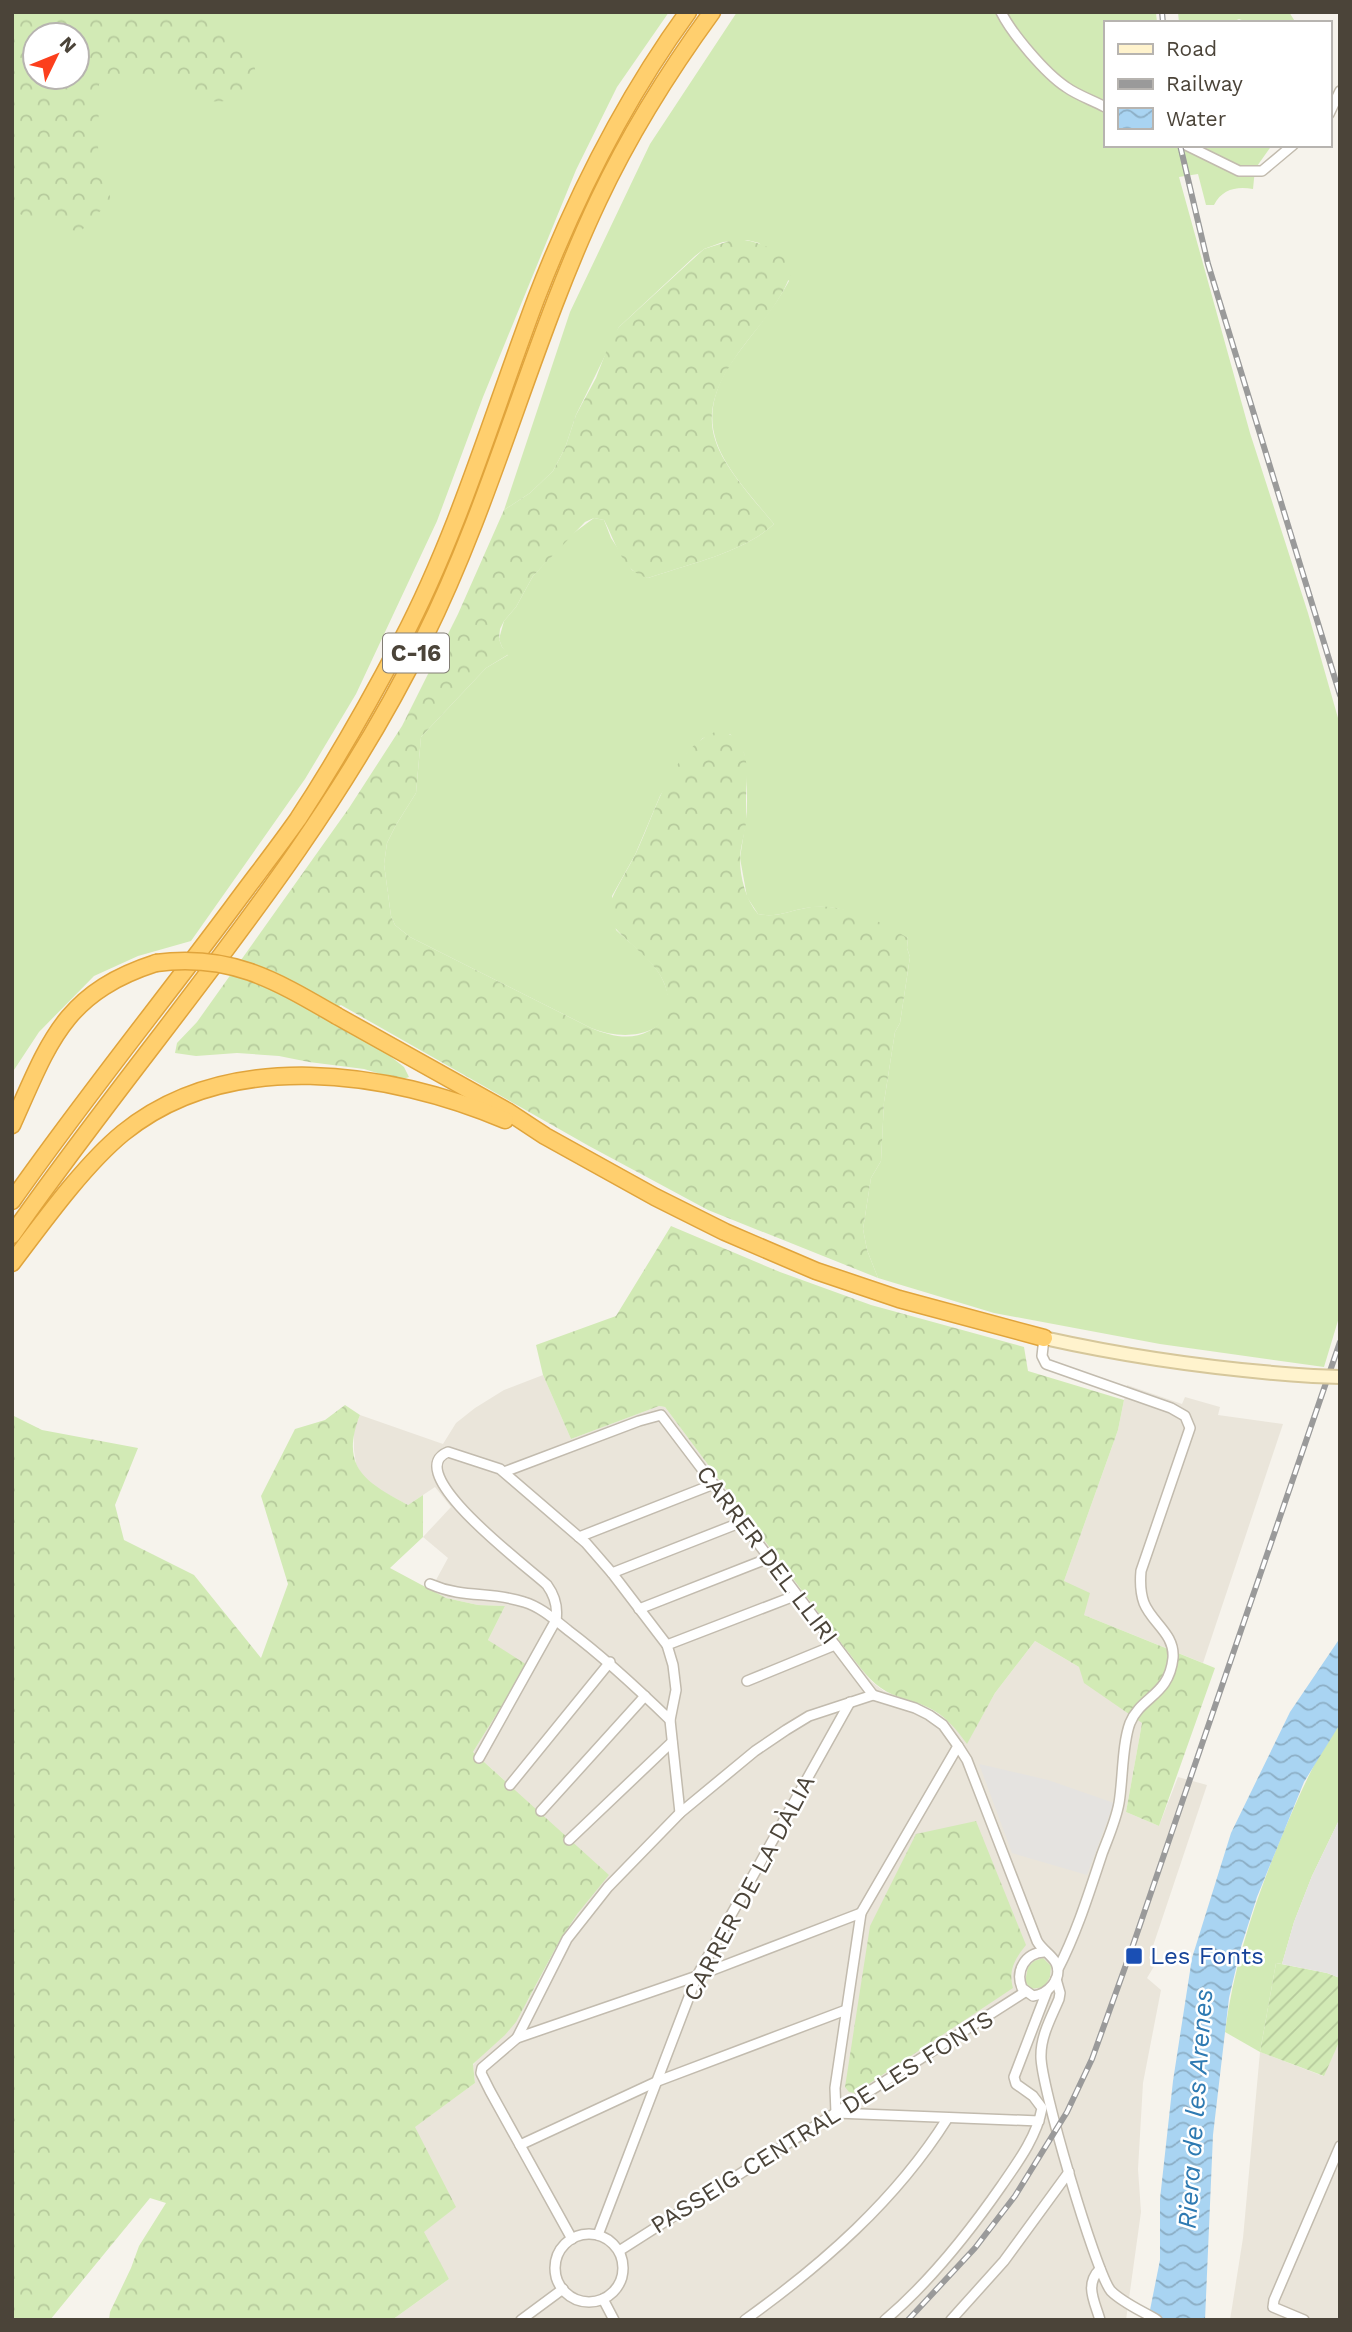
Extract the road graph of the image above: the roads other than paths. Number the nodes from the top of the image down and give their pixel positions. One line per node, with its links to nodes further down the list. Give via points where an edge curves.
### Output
1 (688, 12): 11 (highway, C-16, via 627,107 581,192 437,564 366,706 296,821)
2 (712, 12): 12 (highway, C-16, via 643,117 598,201 469,538 383,716 348,775 230,943)
3 (1001, 12): 5 (street, via 1059,82)
4 (1340, 91): 6 (street)
5 (1104, 107)
6 (1331, 110)
7 (1190, 147): 8 (street, via 1239,171 1262,171)
8 (1291, 147)
9 (12, 1125): 10 (highway, bridge, via 52,1039 77,1007 122,975 156,963 187,960 228,964 271,980)
10 (545, 1136): 13 (highway, via 468,1104 397,1085 310,1076 240,1081 179,1099 124,1133 70,1190); 14 (highway, via 772,1253 899,1299)
11 (12, 1201)
12 (12, 1235)
13 (12, 1263)
14 (1044, 1338): 15 (main road, bridge, via 1232,1370); 43 (street, via 1046,1364 1180,1412 1188,1422 1189,1435 1140,1583 1148,1611 1171,1645 1173,1661 1165,1685 1129,1725 1119,1806)
15 (1340, 1377)
16 (505, 1472): 17 (street, CARRER DEL LLIRI, via 661,1415); 19 (street); 25 (street, via 449,1452 438,1464 443,1485 466,1514 547,1585 557,1605)
17 (714, 1484): 18 (street, CARRER DEL LLIRI); 19 (street)
18 (742, 1522): 20 (street, CARRER DEL LLIRI); 21 (street)
19 (579, 1537): 21 (street)
20 (769, 1558): 23 (street, CARRER DEL LLIRI); 24 (street)
21 (612, 1573): 24 (street)
22 (430, 1584): 25 (street, via 465,1595 509,1597)
23 (797, 1595): 26 (street); 27 (street, CARRER DEL LLIRI)
24 (639, 1609): 26 (street)
25 (556, 1620): 28 (street); 36 (street)
26 (667, 1645): 33 (street, via 676,1690)
27 (835, 1645): 29 (street); 30 (street, CARRER DEL LLIRI)
28 (610, 1662): 31 (street); 37 (street)
29 (747, 1681)
30 (873, 1695): 32 (street); 35 (street, via 929,1715)
31 (645, 1696): 33 (street); 38 (street)
32 (850, 1702): 39 (street, via 809,1716 786,1730); 44 (street, CARRER DE LA DÀLIA)
33 (670, 1720): 34 (street)
34 (672, 1742): 39 (street); 40 (street)
35 (958, 1746): 41 (street); 42 (street)
36 (479, 1758)
37 (510, 1785)
38 (541, 1811)
39 (680, 1813): 48 (street, via 608,1887 567,1939)
40 (569, 1840)
41 (862, 1913): 44 (street); 47 (street)
42 (1044, 1952): 43 (street, via 1053,1959); 45 (street, via 1023,1964 1019,1978)
43 (1057, 1974): 46 (street); 55 (street, via 1060,1993 1044,2036 1041,2064)
44 (696, 1976): 48 (street); 49 (street, CARRER DE LA DÀLIA)
45 (1026, 1992): 46 (street, via 1034,1996); 50 (street, PASSEIG CENTRAL DE LES FONTS)
46 (1047, 1992): 52 (street, via 1014,2077 1016,2084 1039,2102)
47 (846, 2010): 49 (street); 50 (street)
48 (517, 2038): 53 (street, via 481,2073)
49 (658, 2081): 53 (street); 56 (street, CARRER DE LA DÀLIA)
50 (836, 2113): 51 (street); 58 (street, PASSEIG CENTRAL DE LES FONTS)
51 (947, 2119): 52 (street); 64 (street, via 889,2195 847,2238)
52 (1039, 2121): 65 (street, via 1020,2159 978,2219 938,2268)
53 (520, 2145): 57 (street)
54 (1340, 2146): 69 (street, via 1274,2300 1273,2307)
55 (1069, 2172): 59 (street); 66 (street, via 1004,2261)
56 (598, 2235): 57 (street); 58 (street)
57 (572, 2239): 60 (street, via 555,2265)
58 (619, 2250): 61 (street, via 623,2276)
59 (1100, 2269): 67 (street, via 1091,2288); 68 (street, via 1110,2290)
60 (563, 2289): 61 (street, via 577,2300); 62 (street)
61 (603, 2300): 63 (street)
62 (521, 2320)
63 (614, 2320)
64 (746, 2320)
65 (885, 2320)
66 (951, 2320)
67 (1100, 2320)
68 (1157, 2320)
69 (1304, 2320)

